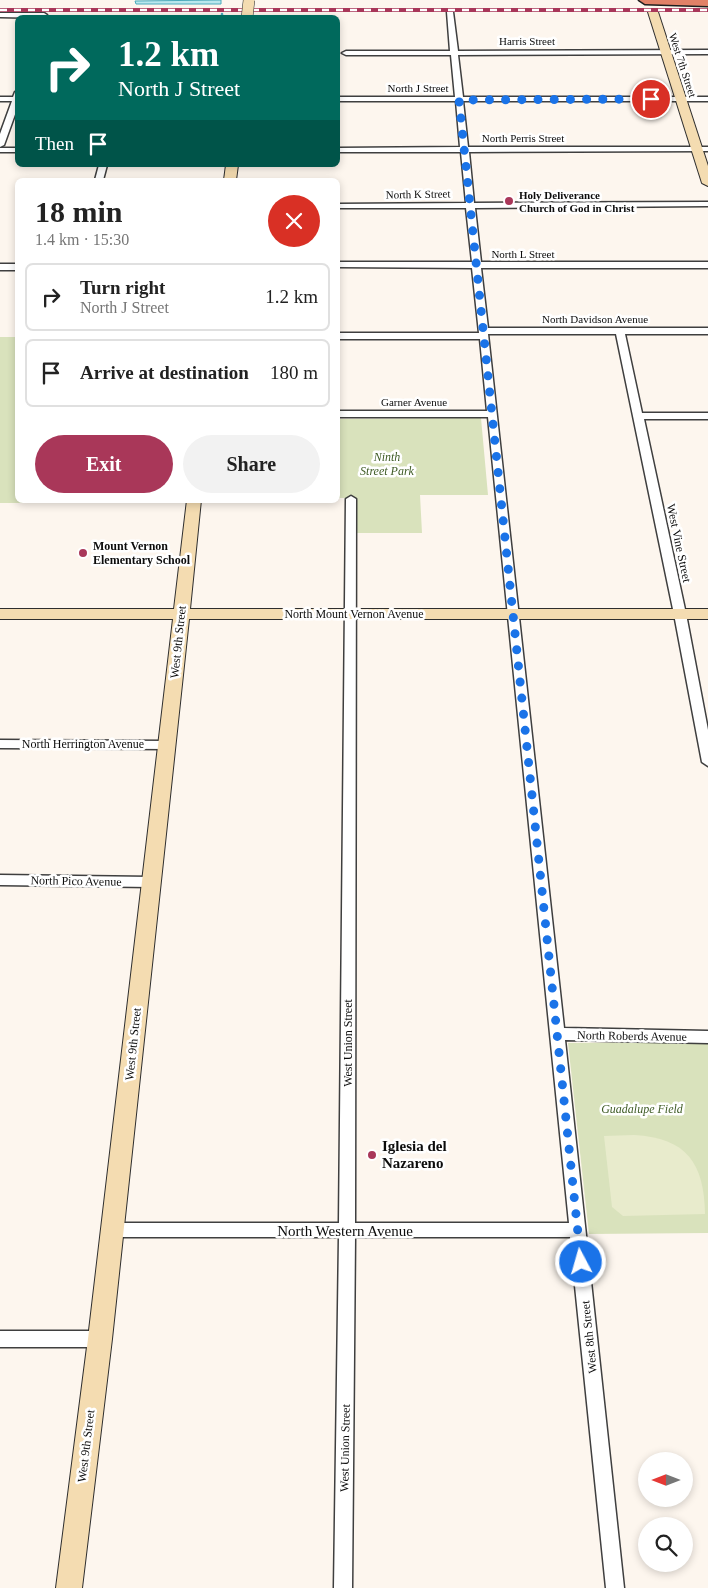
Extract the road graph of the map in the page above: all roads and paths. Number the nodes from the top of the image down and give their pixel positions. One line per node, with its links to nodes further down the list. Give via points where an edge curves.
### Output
1 (249, 0): 8 (street, bridge)
2 (645, 0): 3 (highway)
3 (708, 2)
4 (450, 12): 12 (street, West 8th Street)
5 (653, 12): 9 (street, West 7th Street)
6 (0, 15): 7 (street)
7 (15, 15)
8 (247, 15)
9 (666, 52): 10 (street, Harris Street); 12 (street, Harris Street); 16 (street, West 7th Street)
10 (708, 52)
11 (346, 53): 12 (street, Harris Street)
12 (454, 53): 18 (street, West 8th Street)
13 (15, 97): 14 (street)
14 (0, 99)
15 (340, 99): 18 (street, North J Street)
16 (681, 99): 17 (street, North J Street); 18 (street, North J Street); 21 (street, West 7th Street)
17 (708, 99)
18 (459, 100): 25 (street, West 8th Street)
19 (15, 103): 20 (street)
20 (0, 145)
21 (703, 149): 25 (street, North Perris Street); 26 (street, West 7th Street)
22 (0, 150): 23 (street)
23 (15, 150)
24 (340, 150): 25 (street, North Perris Street)
25 (464, 150): 28 (street, West 8th Street)
26 (708, 183)
27 (708, 204): 28 (street, North K Street)
28 (470, 205): 29 (street, North K Street); 31 (street, West 8th Street)
29 (340, 206)
30 (340, 265): 31 (street, North L Street)
31 (477, 265): 32 (street, North L Street); 37 (street, West 8th Street)
32 (708, 265)
33 (0, 267): 34 (street)
34 (15, 267)
35 (708, 330): 36 (street, North Davidson Avenue)
36 (620, 331): 37 (street, North Davidson Avenue); 41 (street, West Vine Street)
37 (483, 333): 38 (street, North Davidson Avenue); 40 (street, West 8th Street)
38 (340, 336)
39 (340, 414): 40 (street, Garner Avenue)
40 (491, 414): 48 (street, West 8th Street)
41 (638, 416): 42 (street); 49 (street, West Vine Street)
42 (708, 416)
43 (351, 499): 47 (street, West Union Street)
44 (194, 503): 46 (street, West 9th Street)
45 (0, 614): 46 (street, North Mount Vernon Avenue)
46 (181, 614): 47 (street, North Mount Vernon Avenue); 52 (street, West 9th Street)
47 (349, 614): 48 (street, North Mount Vernon Avenue); 60 (street, West Union Street)
48 (512, 614): 49 (street, North Mount Vernon Avenue); 56 (street, West 8th Street)
49 (680, 614): 50 (street, North Mount Vernon Avenue); 53 (street, West Vine Street)
50 (708, 614)
51 (0, 744): 52 (street, North Herrington Avenue)
52 (166, 744): 55 (street, West 9th Street)
53 (708, 762)
54 (0, 880): 55 (street, North Pico Avenue)
55 (151, 882): 58 (street, West 9th Street)
56 (556, 1034): 57 (street, North Roberds Avenue); 59 (street, West 8th Street)
57 (708, 1037)
58 (112, 1230): 60 (street, North Western Avenue); 62 (street, West 9th Street)
59 (578, 1230): 60 (street, North Western Avenue); 65 (street, West 8th Street)
60 (348, 1232): 64 (street, West Union Street)
61 (0, 1340): 62 (street)
62 (100, 1340): 63 (street, West 9th Street)
63 (69, 1588)
64 (343, 1588)
65 (615, 1588)

